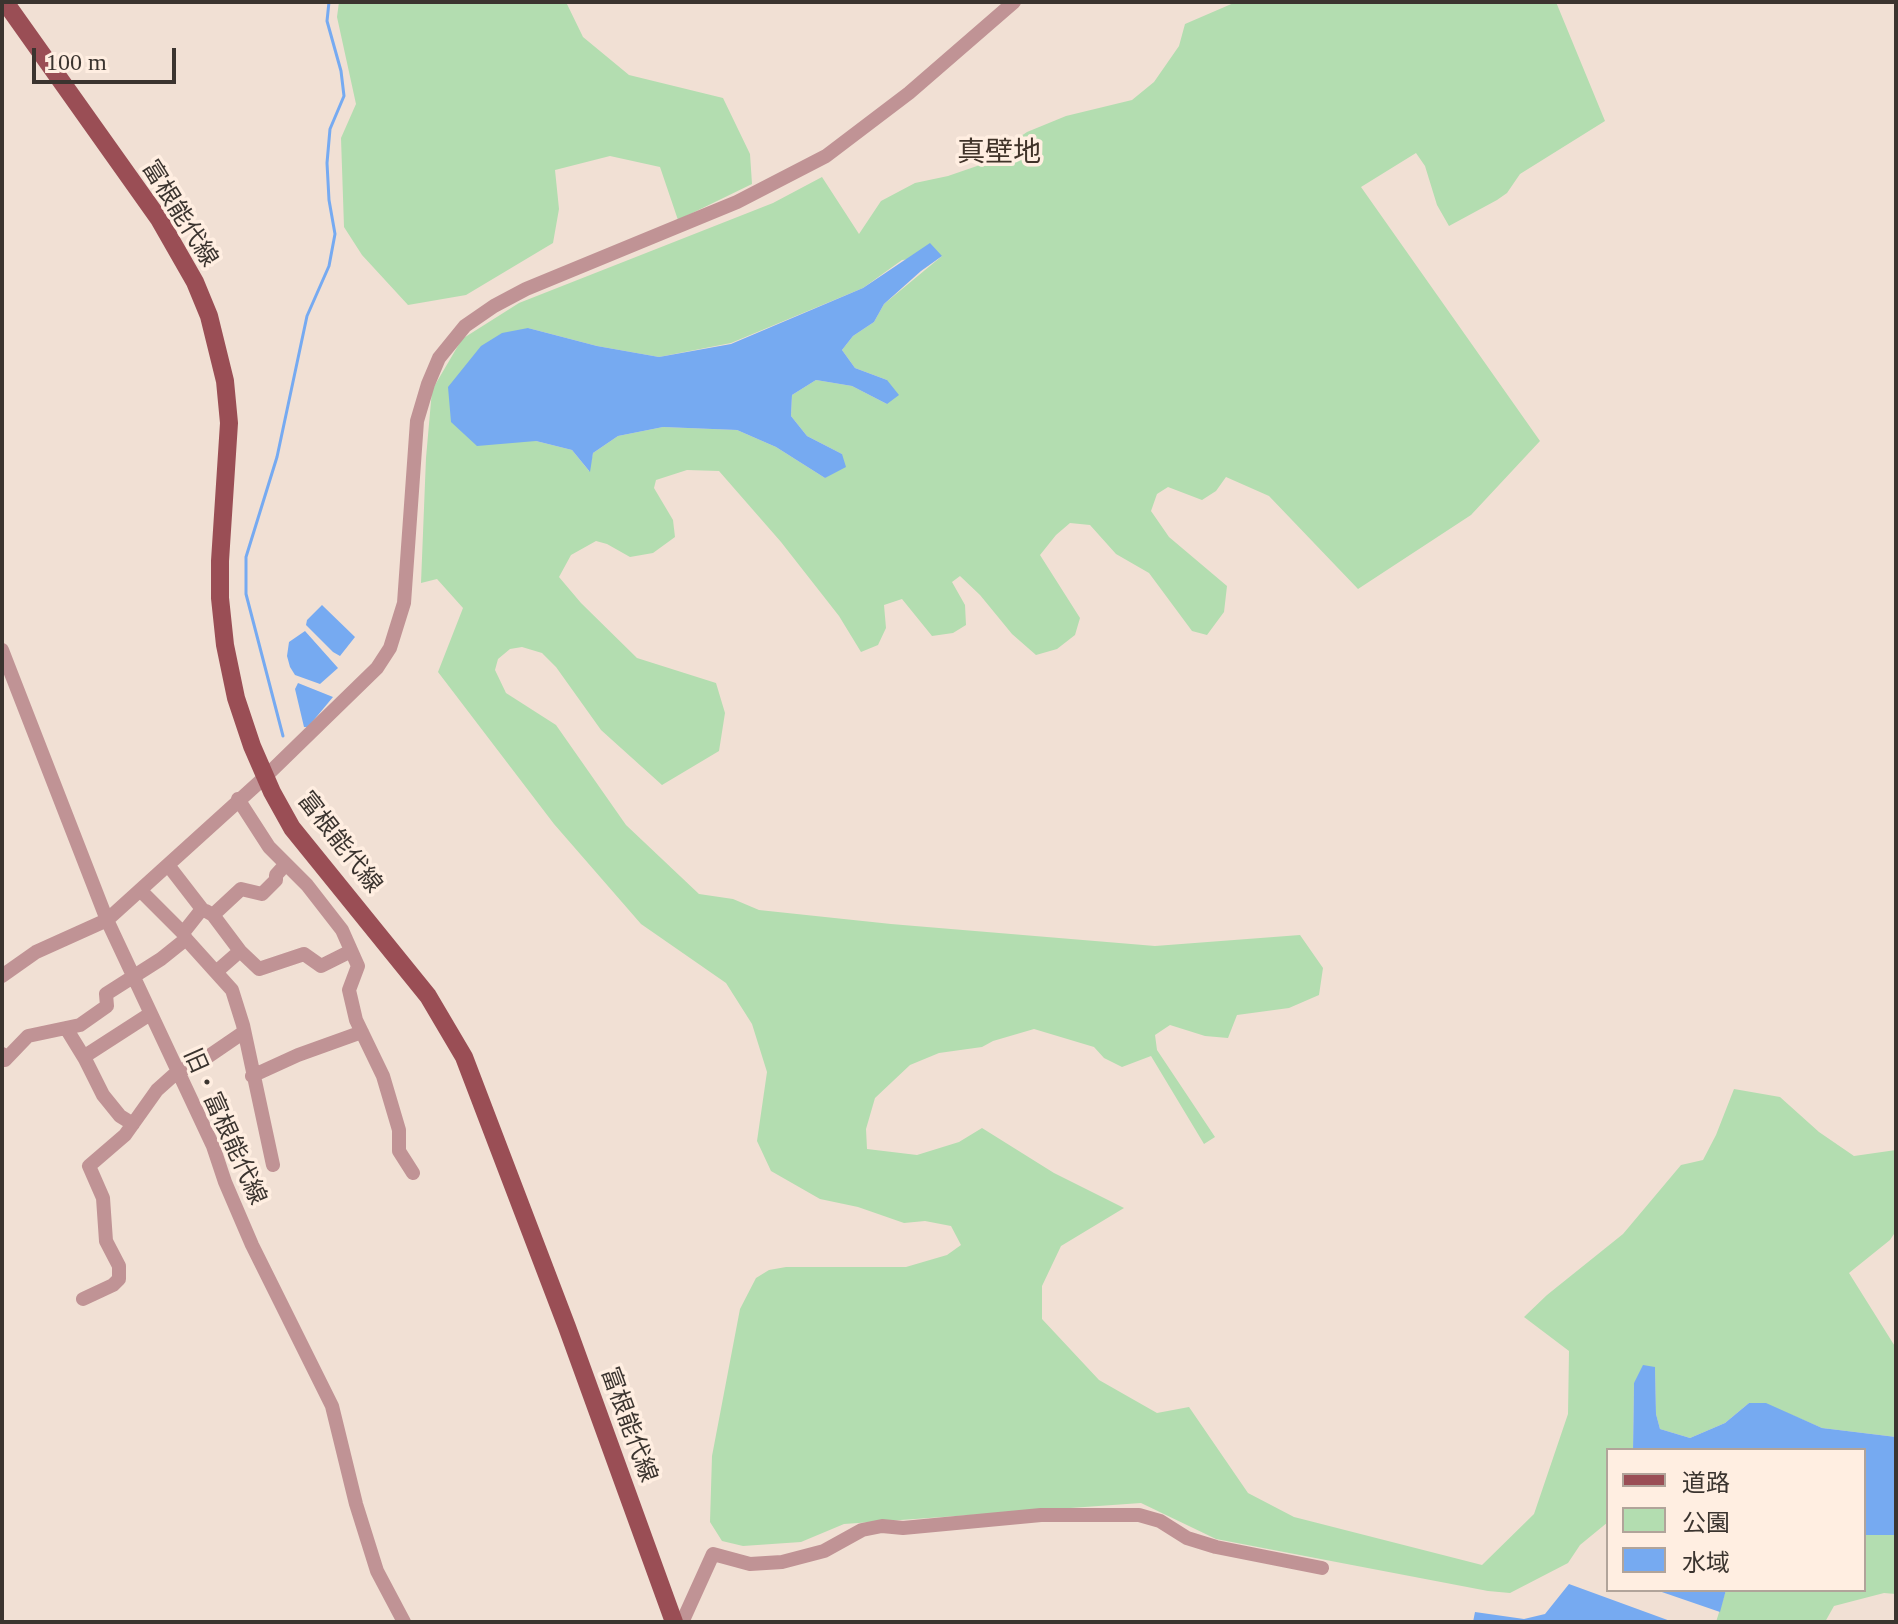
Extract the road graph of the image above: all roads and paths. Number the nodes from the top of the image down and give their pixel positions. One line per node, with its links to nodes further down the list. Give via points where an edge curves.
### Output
1 (5, 2): 5 (main road, 富根能代線, via 159,219 209,316 229,423 220,561 225,645 236,698)
2 (1014, 2): 5 (street, via 826,156 737,202 526,289 465,326 439,358 417,421 404,603 390,648 377,668)
3 (2, 650): 4 (street, 旧・富根能代線)
4 (5, 667): 13 (street, 旧・富根能代線)
5 (265, 777): 6 (street); 8 (main road, 富根能代線, via 292,828)
6 (238, 799): 7 (street); 9 (street)
7 (286, 864): 10 (street); 12 (street, via 262,894 241,889)
8 (320, 864): 10 (street); 34 (main road, 富根能代線, via 428,996 464,1057)
9 (168, 865): 11 (street); 12 (street)
10 (303, 880): 16 (street, via 342,930)
11 (140, 890): 13 (street); 14 (street)
12 (207, 912): 14 (street); 15 (street)
13 (107, 920): 18 (street, via 36,952); 19 (street, 旧・富根能代線)
14 (184, 936): 17 (street); 19 (street)
15 (240, 951): 16 (street, via 259,969 304,954 321,966); 17 (street)
16 (351, 951): 23 (street, via 358,966 349,990)
17 (216, 972): 22 (street, via 232,990)
18 (2, 976)
19 (134, 976): 20 (street, 旧・富根能代線); 21 (street, via 106,994 107,1006)
20 (150, 1014): 25 (street); 26 (street, 旧・富根能代線)
21 (66, 1028): 24 (street, via 28,1036 5,1060); 25 (street)
22 (244, 1032): 26 (street); 27 (street)
23 (362, 1032): 27 (street); 30 (street, via 383,1076 399,1130 399,1151)
24 (2, 1054)
25 (85, 1059): 28 (street, via 103,1095)
26 (176, 1073): 28 (street); 33 (street, 旧・富根能代線, via 213,1146 252,1245 332,1406 377,1571)
27 (252, 1076): 29 (street)
28 (133, 1124): 31 (street, via 89,1166 103,1198 106,1241 119,1266 119,1279)
29 (273, 1165)
30 (413, 1173)
31 (83, 1299)
32 (1322, 1568): 34 (street, via 1216,1547 1139,1515 1041,1515 882,1526 782,1562 750,1564 713,1554 684,1618)
33 (404, 1622)
34 (676, 1622)

